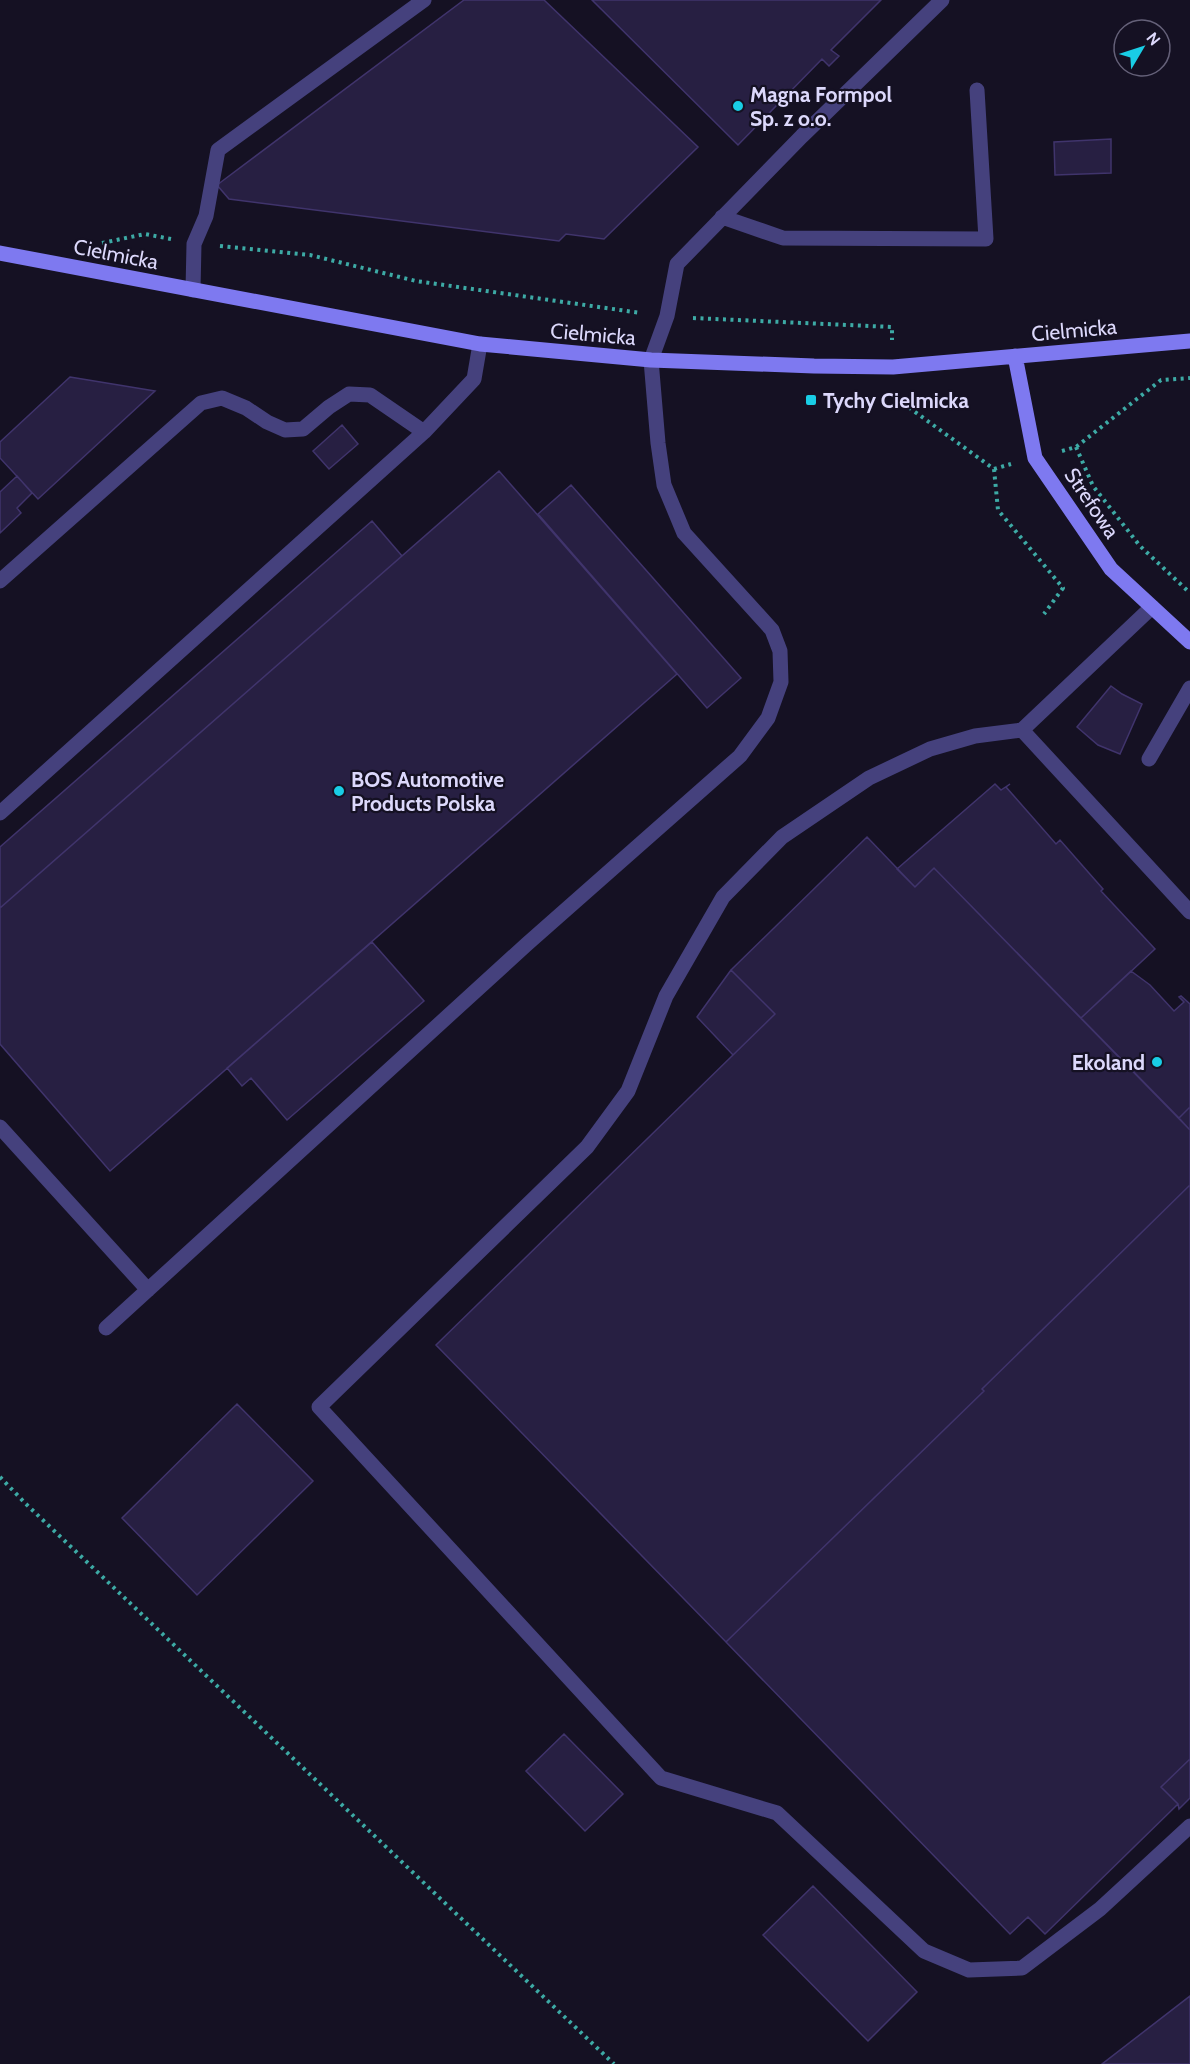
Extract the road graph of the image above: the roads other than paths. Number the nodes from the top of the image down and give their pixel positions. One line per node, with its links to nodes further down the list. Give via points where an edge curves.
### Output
1 (424, 0): 6 (lane, via 218,150 206,216 194,244)
2 (942, 0): 4 (lane)
3 (977, 90): 4 (lane, via 986,239 783,238)
4 (722, 218): 10 (lane, via 677,264 667,316)
5 (0, 253): 6 (street, Cielmicka)
6 (193, 290): 8 (street, Cielmicka)
7 (1190, 341): 9 (street, Cielmicka)
8 (480, 344): 10 (street, Cielmicka); 11 (lane, via 474,379)
9 (1015, 356): 10 (street, Cielmicka, via 892,367); 13 (street, Strefowa, via 1035,458 1111,569)
10 (651, 360): 21 (lane, via 664,485 684,532 772,630 780,651 781,682 768,717 740,756 518,952)
11 (424, 432): 12 (lane, via 370,395 349,394 303,429 285,430 222,398 201,403); 18 (lane)
12 (0, 581)
13 (1152, 607): 14 (street, Strefowa); 16 (lane)
14 (1190, 642)
15 (1190, 688): 17 (lane)
16 (1022, 730): 19 (lane); 23 (lane, via 975,736 930,749 869,778 782,837 723,897 666,996 628,1091 587,1147 319,1407 662,1778 777,1813 924,1951 969,1970 1022,1968 1100,1910)
17 (1149, 759)
18 (0, 813)
19 (1190, 912)
20 (0, 1127): 21 (lane)
21 (148, 1290): 22 (lane)
22 (106, 1328)
23 (1190, 1826)

